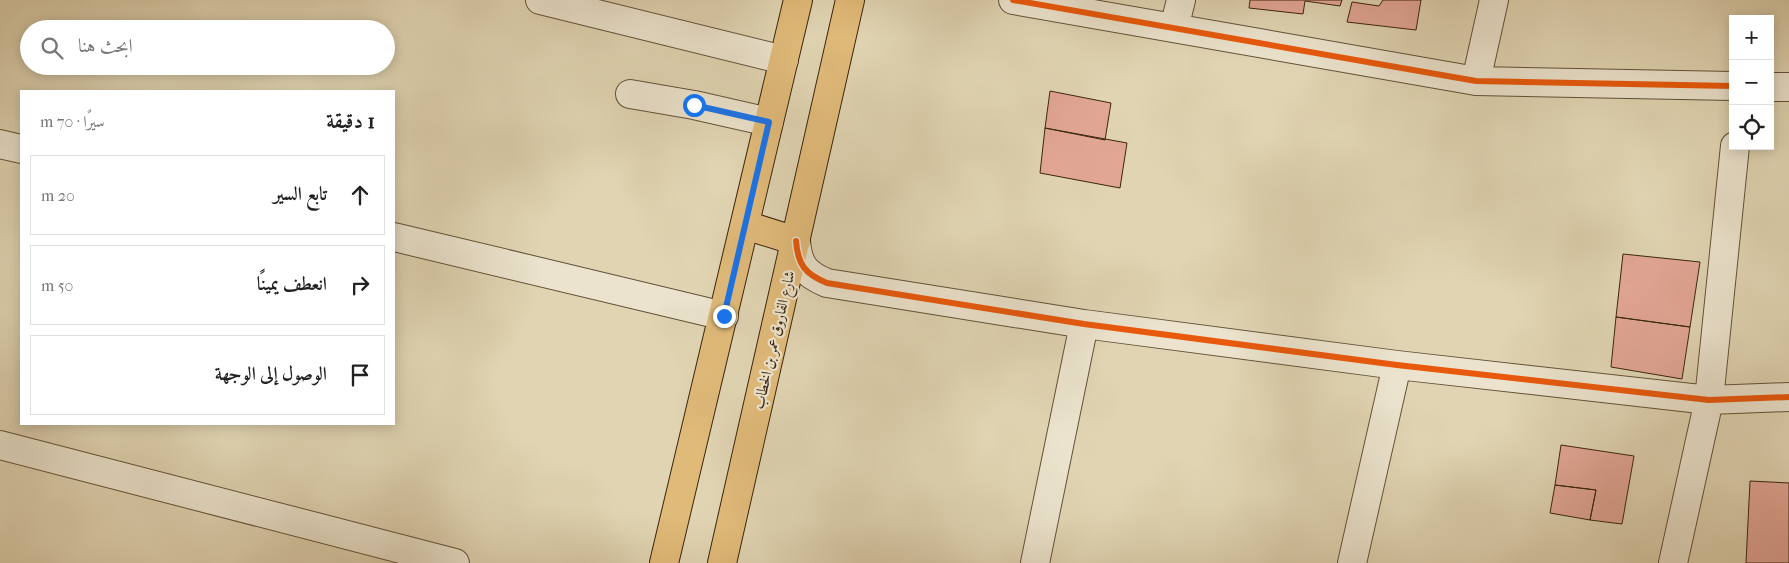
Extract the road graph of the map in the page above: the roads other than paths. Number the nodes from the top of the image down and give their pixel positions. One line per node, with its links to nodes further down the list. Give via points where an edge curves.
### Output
1 (540, 0): 8 (street)
2 (798, 0): 8 (main road)
3 (850, 0): 20 (main road, شارع الفاروق عمر بن الخطاب)
4 (1013, 0): 7 (street)
5 (1181, 0): 7 (street)
6 (1494, 0): 9 (street)
7 (1174, 28): 9 (street)
8 (784, 60): 14 (main road)
9 (1476, 81): 10 (street)
10 (1729, 86)
11 (1774, 87): 12 (street)
12 (1789, 87)
13 (630, 94): 14 (street)
14 (769, 122): 18 (main road)
15 (0, 144): 16 (street)
16 (20, 149)
17 (1735, 150): 25 (street)
18 (745, 225): 20 (main road); 21 (main road)
19 (395, 237): 21 (street)
20 (796, 241): 22 (street, via 804,268 827,283); 29 (main road, شارع الفاروق عمر بن الخطاب)
21 (724, 316): 28 (main road)
22 (1084, 324): 23 (street); 30 (street)
23 (1396, 365): 25 (street); 31 (street)
24 (1789, 397): 25 (street)
25 (1709, 400): 32 (street)
26 (0, 445): 27 (street)
27 (455, 563)
28 (664, 563)
29 (722, 563)
30 (1035, 563)
31 (1352, 563)
32 (1673, 563)

